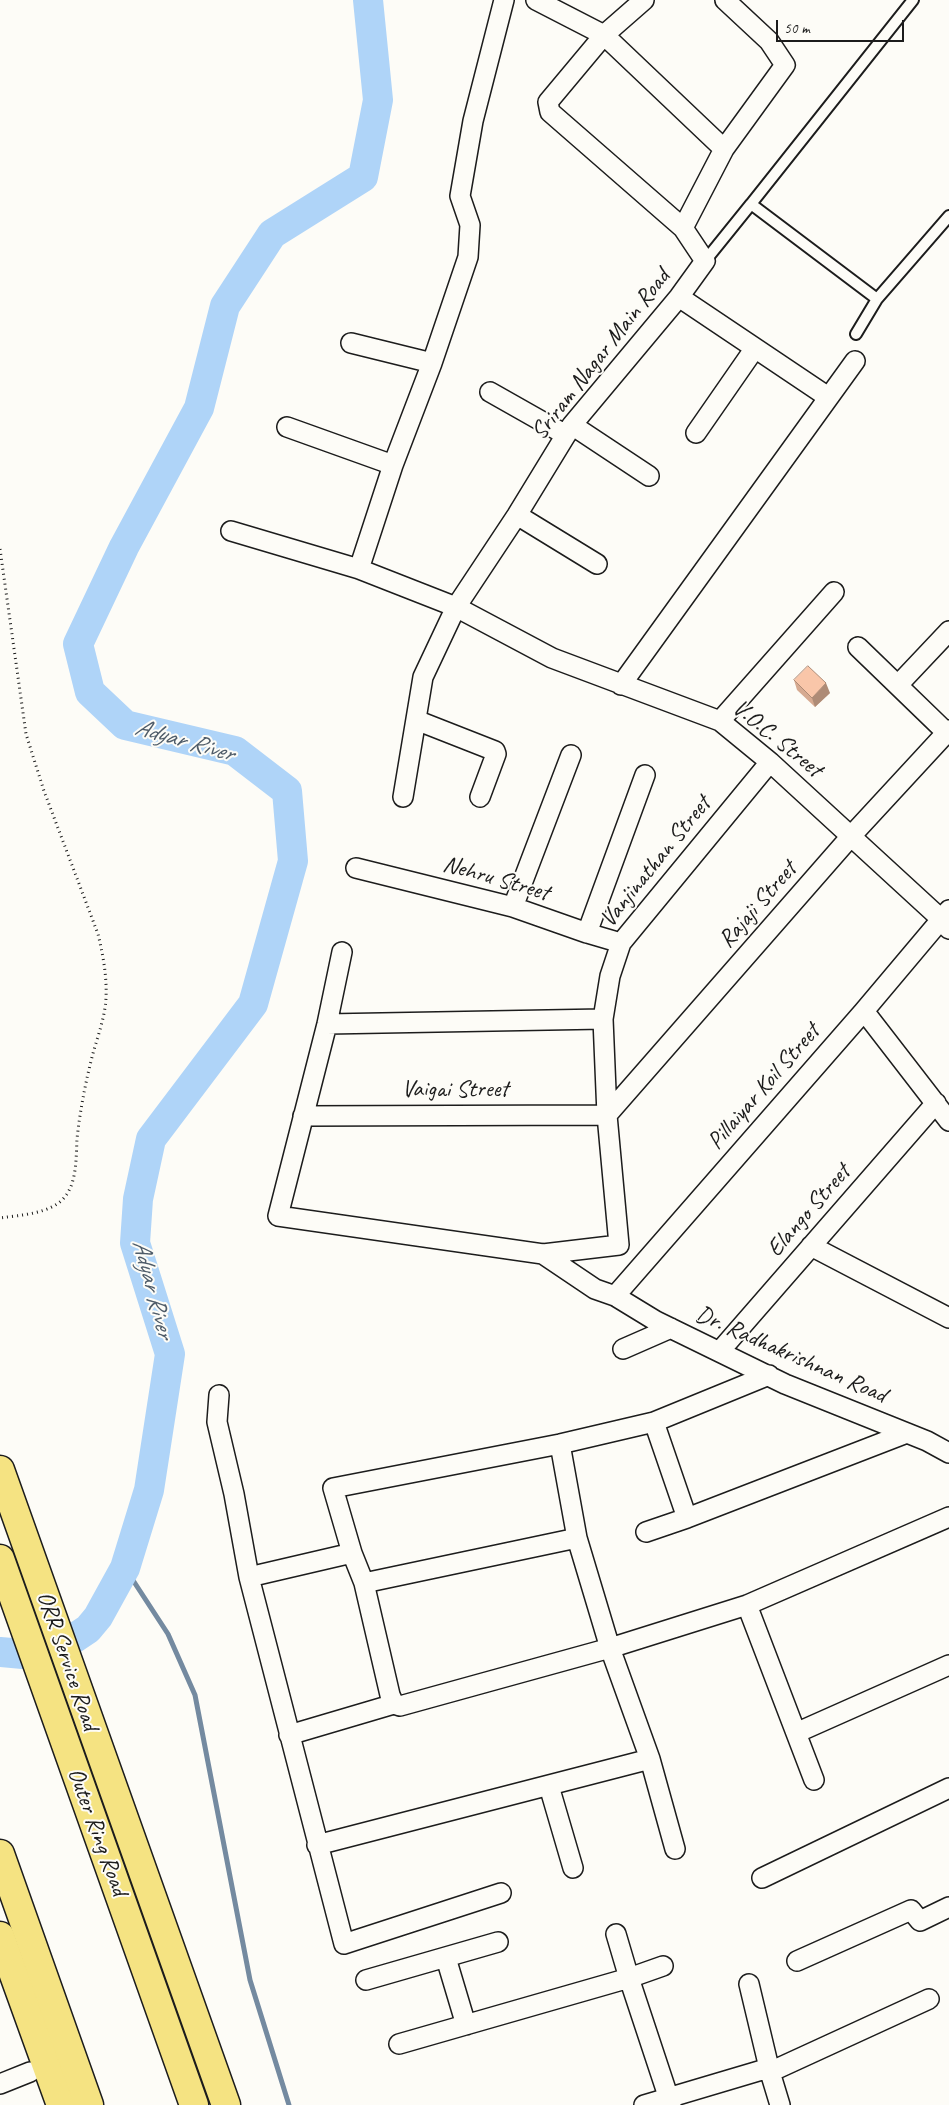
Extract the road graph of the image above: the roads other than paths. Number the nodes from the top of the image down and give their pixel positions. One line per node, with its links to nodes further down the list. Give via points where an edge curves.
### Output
1 (504, 0): 18 (street, via 473,121 460,196 470,225 468,257)
2 (536, 0): 6 (street)
3 (644, 0): 6 (street)
4 (725, 0): 7 (street, via 769,41 785,65)
5 (913, 0): 8 (lane)
6 (604, 36): 7 (street); 10 (street, via 548,102 550,112)
7 (724, 149): 10 (street)
8 (751, 204): 11 (lane); 13 (lane)
9 (949, 216): 13 (lane)
10 (683, 228): 11 (street)
11 (705, 261): 12 (street, Sriram Nagar Main Road)
12 (679, 297): 16 (street); 22 (street, Sriram Nagar Main Road)
13 (877, 299): 14 (lane)
14 (856, 334)
15 (351, 343): 18 (street)
16 (755, 348): 20 (street); 23 (street)
17 (855, 361): 20 (street)
18 (432, 364): 24 (street)
19 (490, 392): 22 (street)
20 (828, 397): 34 (street)
21 (287, 427): 24 (street)
22 (569, 430): 25 (street); 26 (street, Sriram Nagar Main Road)
23 (696, 433)
24 (393, 465): 29 (street)
25 (649, 476)
26 (517, 515): 28 (street); 31 (street, Sriram Nagar Main Road)
27 (231, 531): 29 (street, V.O.C. Street)
28 (598, 564)
29 (359, 568): 31 (street, V.O.C. Street)
30 (834, 592): 37 (street)
31 (456, 607): 34 (street, V.O.C. Street, via 552,658); 36 (street, Sriram Nagar Main Road, via 423,677)
32 (949, 631): 35 (street)
33 (858, 647): 35 (street)
34 (621, 685): 37 (street, V.O.C. Street)
35 (898, 685): 38 (street)
36 (416, 720): 42 (street, Sriram Nagar Main Road); 43 (street, via 496,751)
37 (720, 721): 40 (street, V.O.C. Street)
38 (948, 732): 44 (street, Rajaji Street)
39 (571, 755): 46 (street)
40 (770, 762): 44 (street, V.O.C. Street); 49 (street, Vanjinathan Street)
41 (645, 775): 48 (street)
42 (403, 797)
43 (480, 797)
44 (852, 835): 47 (street, V.O.C. Street); 55 (street, Rajaji Street)
45 (356, 868): 46 (street, Nehru Street)
46 (513, 907): 48 (street, Nehru Street)
47 (946, 919): 51 (street, Pillaiyar Koil Street)
48 (587, 933): 49 (street, Nehru Street)
49 (621, 943): 52 (street, Vanjinathan Street, via 610,976)
50 (342, 952): 53 (street)
51 (864, 1011): 54 (street); 60 (street, Pillaiyar Koil Street)
52 (603, 1020): 53 (street); 55 (street, Vanjinathan Street)
53 (327, 1024): 56 (street)
54 (936, 1103): 57 (street); 58 (street, Elango Street)
55 (607, 1115): 56 (street, Vaigai Street); 59 (street, Vanjinathan Street, via 619,1245)
56 (304, 1116): 59 (street, via 278,1216)
57 (949, 1121)
58 (811, 1246): 61 (street); 64 (street, Elango Street)
59 (543, 1254): 60 (street, Dr. Radhakrishnan Road, via 595,1289)
60 (615, 1296): 62 (street, Dr. Radhakrishnan Road)
61 (949, 1318)
62 (671, 1328): 63 (street); 64 (street, Dr. Radhakrishnan Road)
63 (623, 1349)
64 (720, 1351): 65 (street, Dr. Radhakrishnan Road)
65 (769, 1375): 67 (street); 68 (street, Dr. Radhakrishnan Road)
66 (219, 1395): 78 (street, via 218,1422)
67 (654, 1422): 69 (street); 73 (street)
68 (907, 1433): 70 (street, Dr. Radhakrishnan Road); 73 (street)
69 (560, 1444): 75 (street); 76 (street, via 333,1488)
70 (949, 1453)
71 (0, 1470): 116 (main road, ORR Service Road)
72 (949, 1516): 80 (street)
73 (687, 1518): 74 (street)
74 (646, 1532)
75 (577, 1538): 79 (street); 81 (street)
76 (352, 1553): 78 (street); 79 (street)
77 (0, 1559): 115 (main road, Outer Ring Road)
78 (249, 1577): 85 (street)
79 (364, 1583): 83 (street)
80 (747, 1605): 81 (street); 84 (street)
81 (610, 1648): 83 (street, via 400,1706); 86 (street)
82 (949, 1665): 84 (street)
83 (394, 1704): 85 (street)
84 (796, 1732): 87 (street)
85 (289, 1735): 90 (street)
86 (650, 1759): 88 (street); 91 (street)
87 (814, 1780)
88 (549, 1786): 90 (street); 93 (street)
89 (949, 1788): 94 (street)
90 (317, 1845): 95 (street, via 344,1944)
91 (675, 1849)
92 (0, 1854): 114 (main road)
93 (573, 1868)
94 (762, 1878)
95 (501, 1893)
96 (949, 1907): 101 (street, via 920,1921 910,1910)
97 (616, 1934): 103 (street)
98 (0, 1936): 113 (main road)
99 (498, 1942): 100 (street)
100 (446, 1958): 104 (street); 107 (street)
101 (797, 1961)
102 (663, 1966): 103 (street)
103 (629, 1978): 107 (street); 112 (street)
104 (366, 1980)
105 (749, 1984): 110 (street)
106 (929, 1999): 110 (street)
107 (466, 2025): 108 (street)
108 (399, 2044)
109 (30, 2072): 111 (street)
110 (770, 2072): 112 (street, via 762,2070); 118 (street)
111 (0, 2084)
112 (670, 2101): 117 (street)
113 (61, 2105)
114 (89, 2105)
115 (194, 2105)
116 (226, 2105)
117 (644, 2105)
118 (780, 2105)

